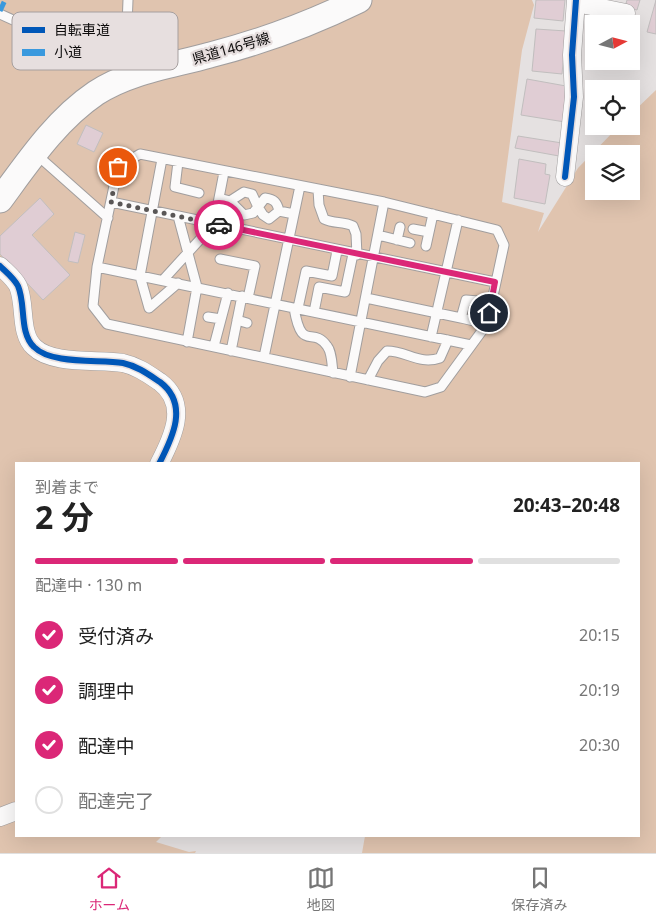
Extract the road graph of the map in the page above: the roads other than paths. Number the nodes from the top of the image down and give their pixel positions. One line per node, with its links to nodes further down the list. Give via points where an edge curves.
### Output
1 (359, 0): 6 (main road, 県道146号線, via 281,33)
2 (576, 1): 3 (street); 15 (street, via 572,54 574,97)
3 (626, 13)
4 (0, 14): 5 (lane)
5 (12, 19)
6 (178, 63)
7 (120, 70): 10 (lane)
8 (125, 70): 10 (lane)
9 (151, 70): 10 (main road, 県道146号線)
10 (125, 78): 11 (main road, 県道146号線, via 96,94 67,117)
11 (34, 153): 20 (main road, 県道146号線); 30 (lane)
12 (162, 159): 13 (lane); 21 (lane, via 140,154 118,167); 25 (lane)
13 (178, 162): 14 (lane); 18 (lane, via 175,187)
14 (224, 172): 16 (lane); 19 (lane)
15 (565, 177)
16 (300, 186): 17 (lane); 27 (lane)
17 (318, 190): 23 (lane); 43 (lane, via 324,219 353,226)
18 (199, 193)
19 (219, 198): 22 (lane); 32 (lane)
20 (0, 200)
21 (111, 202): 25 (lane); 30 (lane)
22 (230, 202): 24 (lane, via 244,215 253,213); 24 (lane, via 244,192 252,194)
23 (384, 202): 28 (lane); 36 (lane)
24 (258, 207): 26 (lane, via 269,219); 26 (lane, via 265,198 272,199)
25 (152, 211): 29 (lane); 49 (lane)
26 (279, 211): 27 (lane)
27 (294, 214): 37 (lane)
28 (434, 214): 31 (lane); 35 (lane)
29 (178, 216): 32 (lane); 42 (lane)
30 (108, 218): 47 (lane)
31 (458, 220): 48 (lane); 51 (lane, via 497,230 504,245)
32 (214, 224): 37 (lane); 42 (lane)
33 (400, 227): 38 (lane)
34 (413, 229): 35 (lane)
35 (429, 232): 40 (lane)
36 (378, 235): 38 (lane); 45 (lane)
37 (288, 240): 41 (lane); 58 (lane)
38 (397, 240): 39 (lane)
39 (410, 243)
40 (426, 246)
41 (337, 251): 43 (lane); 59 (lane, via 332,276 306,271)
42 (188, 253): 50 (lane); 53 (lane)
43 (355, 255): 45 (lane); 60 (lane, via 345,292 319,287)
44 (220, 258): 55 (lane, via 255,266)
45 (374, 259): 48 (lane); 56 (lane)
46 (0, 266): 79 (street, via 17,283 27,335 34,347 54,356 124,363 143,370 168,388 176,406 177,424)
47 (98, 267): 49 (lane); 71 (lane, via 93,306 107,324)
48 (447, 273): 51 (lane); 61 (lane)
49 (140, 276): 50 (lane); 52 (lane, via 150,308)
50 (163, 280): 52 (lane)
51 (495, 282): 57 (lane)
52 (178, 283): 53 (lane)
53 (197, 287): 54 (lane); 71 (lane)
54 (228, 293): 55 (lane); 64 (lane)
55 (245, 297): 58 (lane); 65 (lane)
56 (366, 298): 61 (lane); 67 (lane)
57 (491, 302): 63 (lane, via 466,300); 68 (lane)
58 (276, 304): 59 (lane); 75 (lane)
59 (296, 308): 60 (lane); 76 (lane, via 298,329 303,336 322,341 329,348)
60 (314, 312): 67 (lane)
61 (436, 313): 63 (lane); 69 (lane)
62 (208, 317): 64 (lane)
63 (461, 318): 68 (lane)
64 (221, 320): 73 (lane)
65 (237, 320): 66 (lane); 74 (lane)
66 (247, 322)
67 (361, 322): 69 (lane); 77 (lane)
68 (487, 324): 72 (lane)
69 (431, 337): 70 (lane)
70 (448, 340): 72 (lane); 78 (lane, via 440,358 431,361 387,351 378,360)
71 (187, 342): 73 (lane)
72 (470, 345): 78 (lane, via 442,387 426,392)
73 (214, 346): 74 (lane)
74 (231, 351): 75 (lane)
75 (264, 357): 76 (lane)
76 (333, 374): 77 (lane)
77 (350, 376): 78 (lane)
78 (368, 380)
79 (160, 462)
80 (15, 811): 81 (street)
81 (0, 817)

